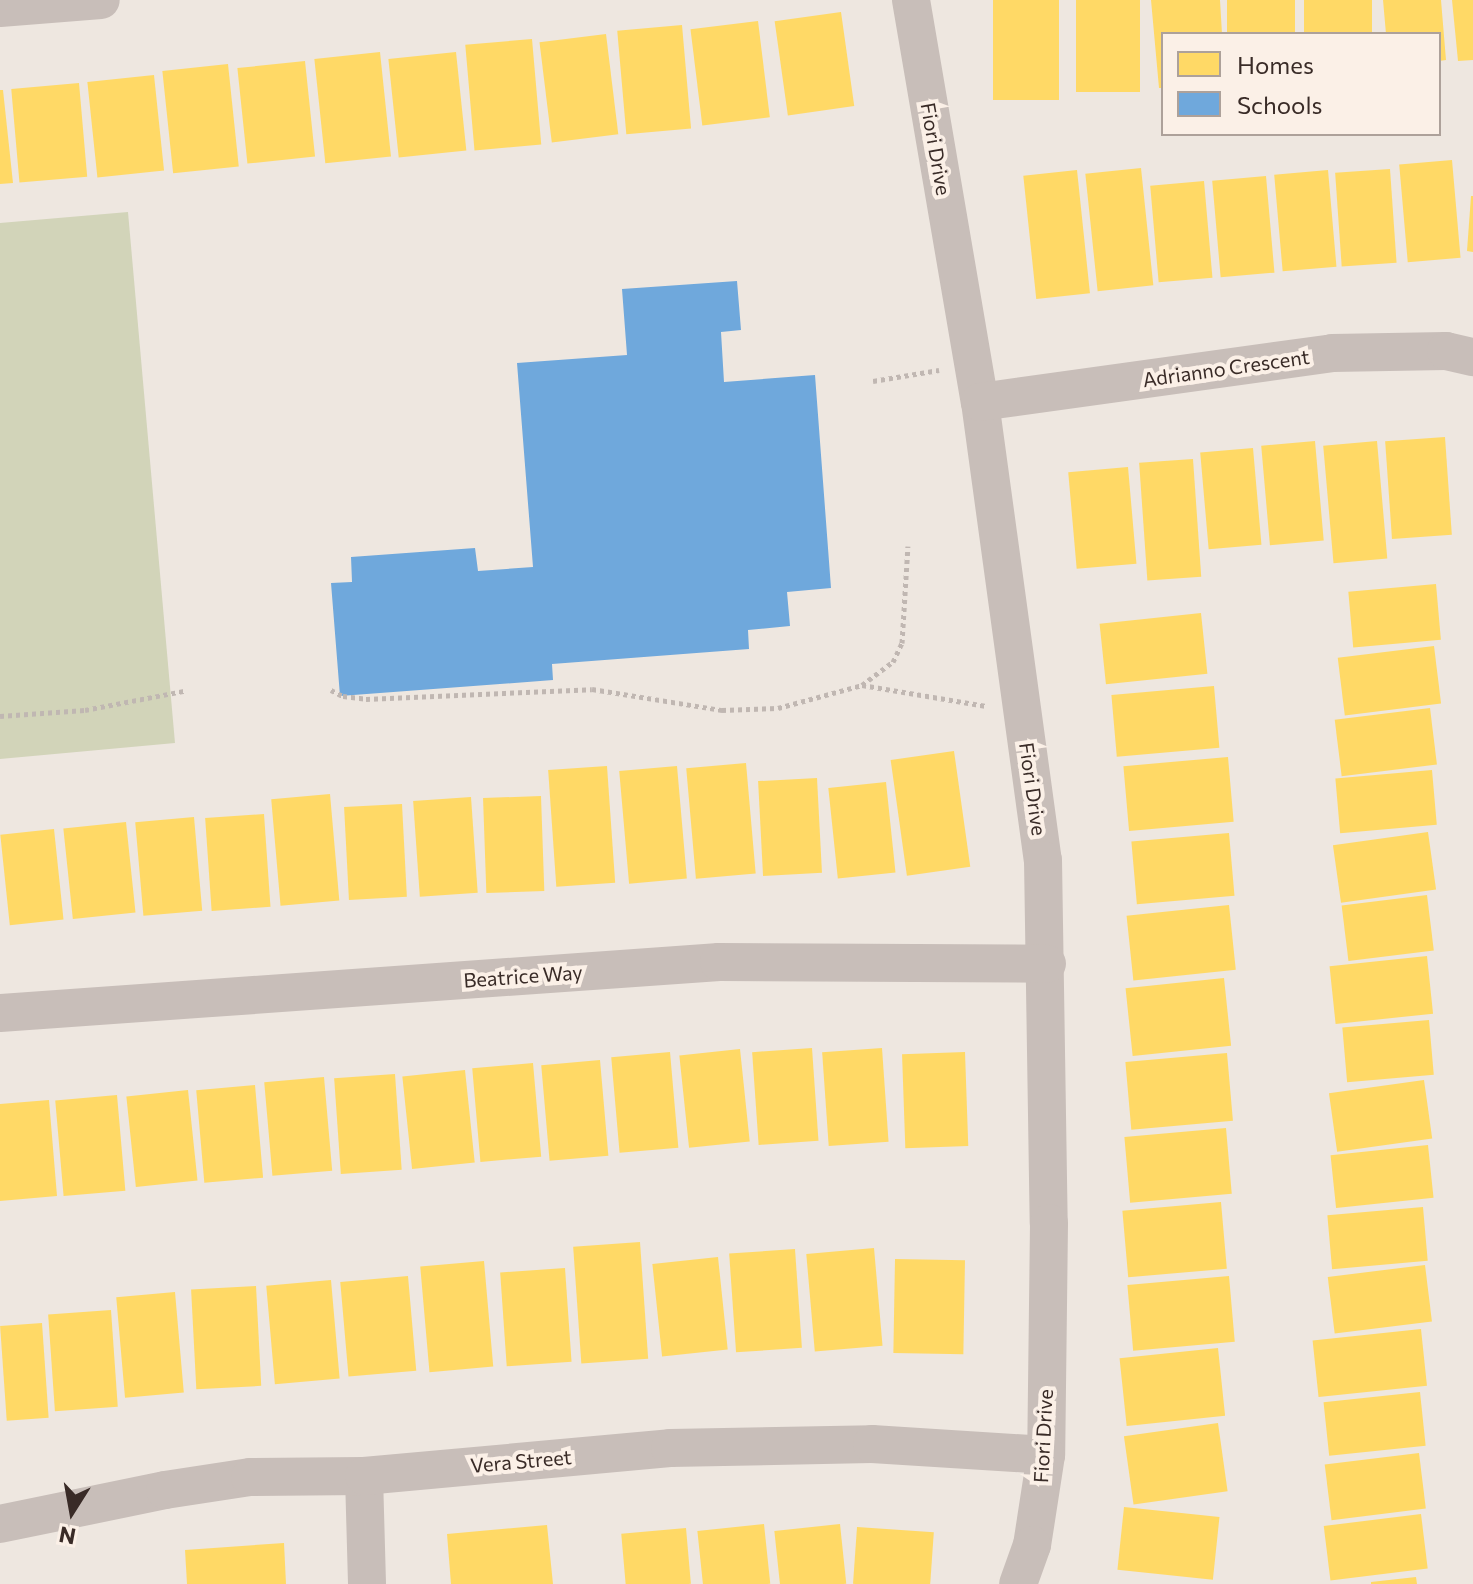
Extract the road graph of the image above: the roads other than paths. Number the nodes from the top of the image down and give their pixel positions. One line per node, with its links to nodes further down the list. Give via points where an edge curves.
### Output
1 (101, 0): 3 (street)
2 (911, 0): 5 (street, Fiori Drive)
3 (0, 8)
4 (1473, 357): 5 (street, Adrianno Crescent, via 1446,351 1332,353)
5 (980, 402): 6 (street, Fiori Drive, via 1043,860)
6 (1047, 964): 7 (street, Beatrice Way, via 719,962); 8 (street, Fiori Drive)
7 (0, 1013)
8 (1046, 1455): 9 (street, Vera Street, via 795,1443 670,1448); 12 (street, Fiori Drive, via 1032,1545)
9 (364, 1476): 10 (street, Vera Street, via 250,1477); 11 (street)
10 (0, 1524)
11 (367, 1584)
12 (1018, 1584)

